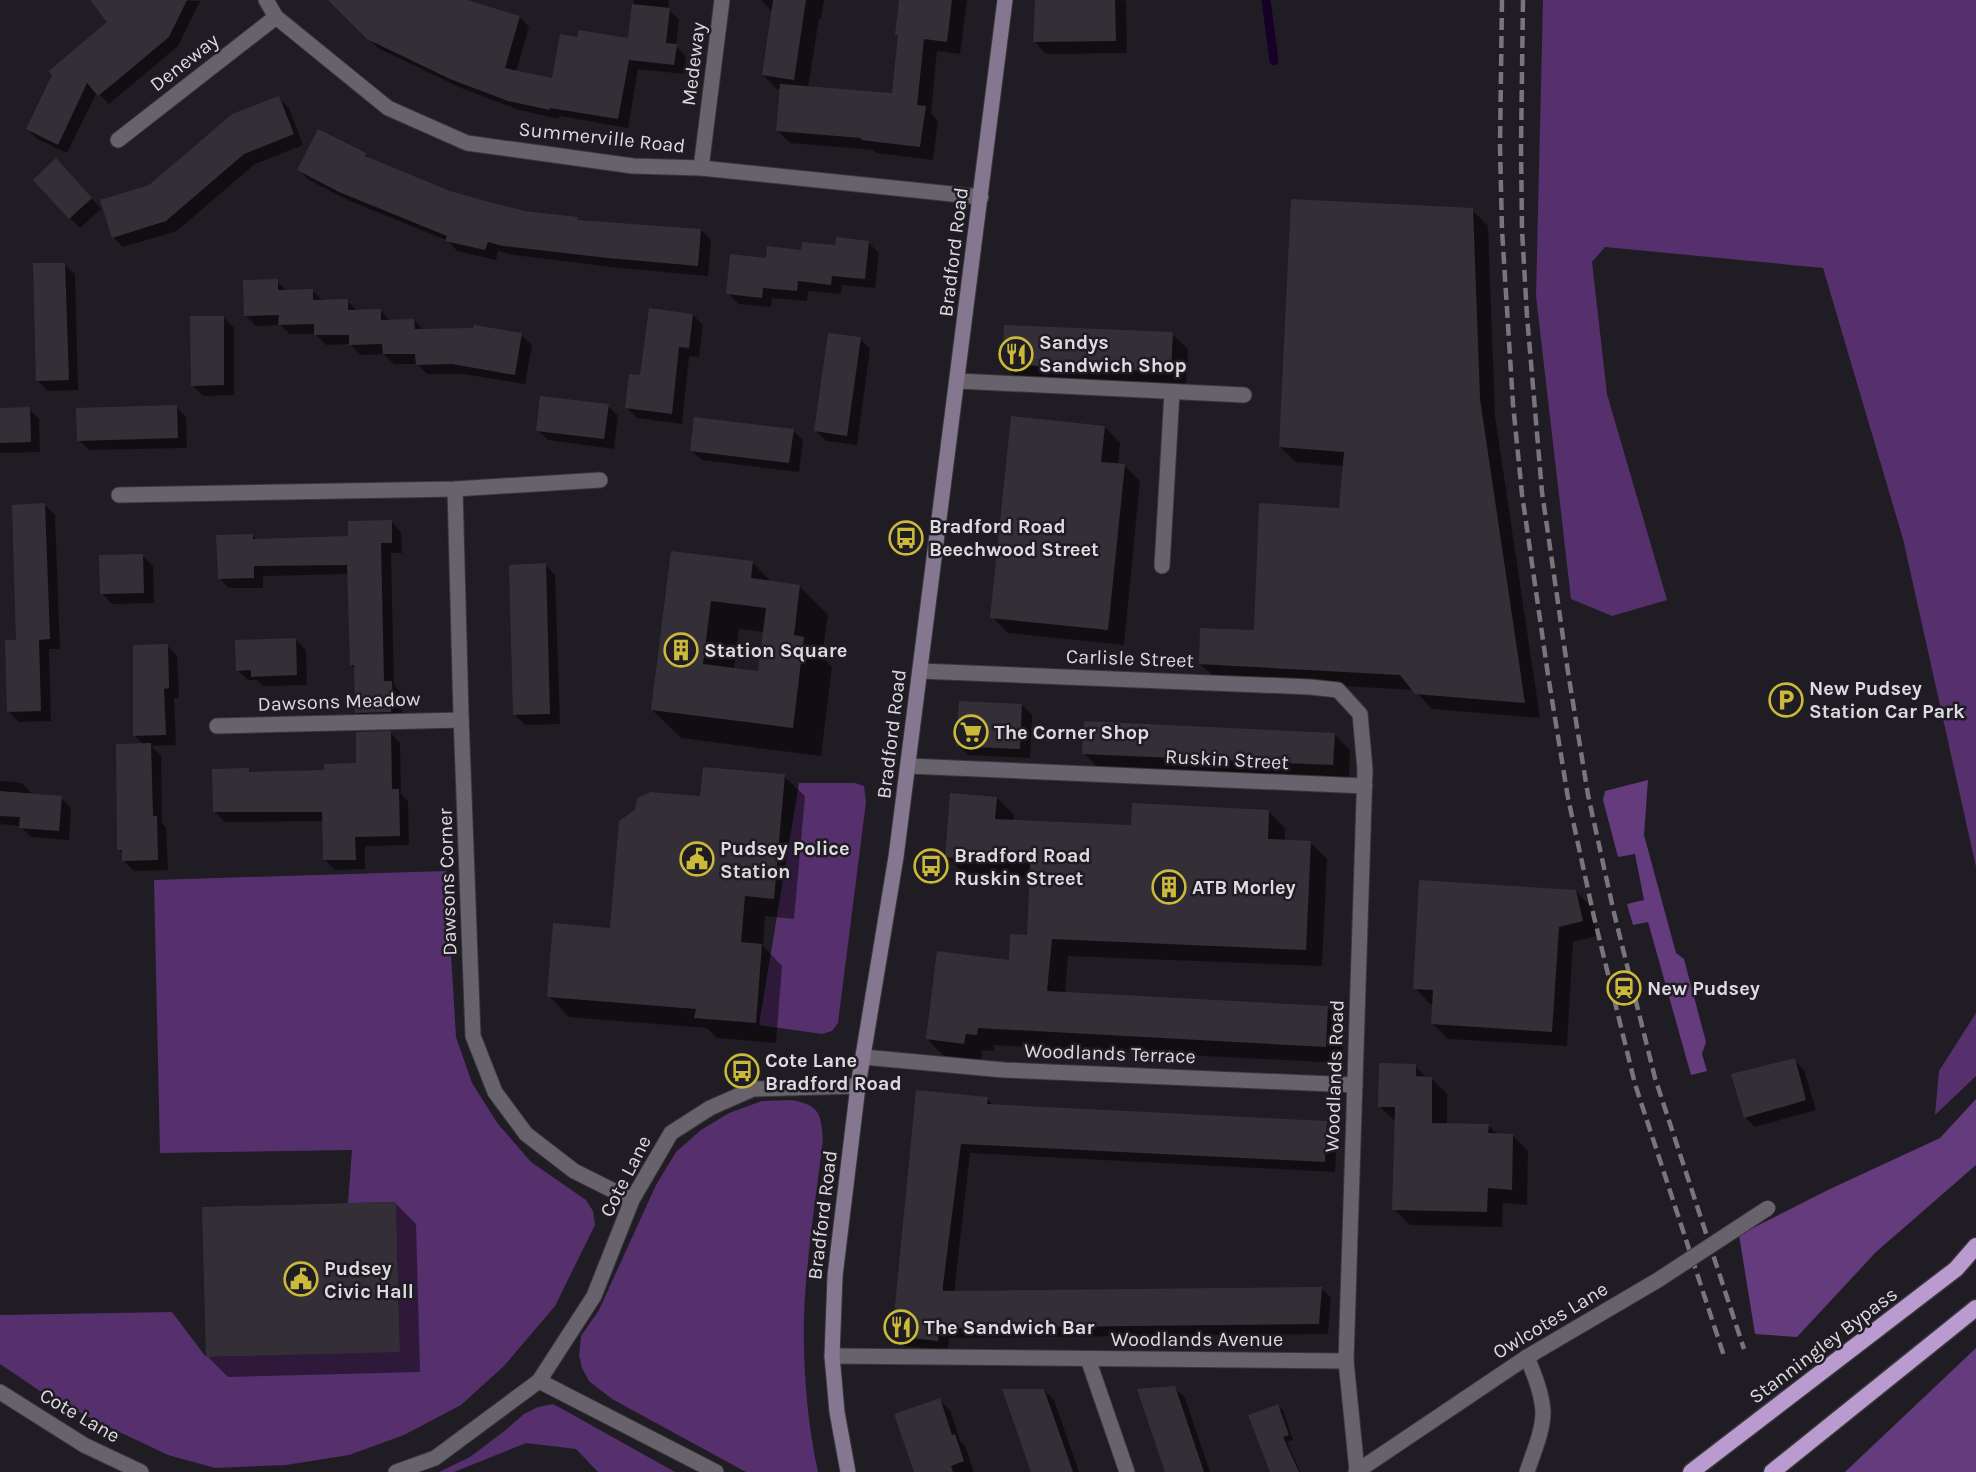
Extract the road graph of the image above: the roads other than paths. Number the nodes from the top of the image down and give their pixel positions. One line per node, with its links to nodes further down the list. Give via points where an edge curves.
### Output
1 (266, 0): 4 (street, Summerville Road)
2 (722, 0): 6 (street, Medeway)
3 (1005, 0): 7 (main road, Bradford Road)
4 (276, 17): 5 (street, Deneway); 6 (street, Summerville Road, via 388,108 467,143 633,166)
5 (118, 140)
6 (701, 168): 7 (street, Summerville Road)
7 (981, 197): 8 (main road, Bradford Road)
8 (958, 381): 9 (street); 15 (main road, Bradford Road)
9 (1172, 392): 10 (street); 14 (street)
10 (1244, 395)
11 (600, 480): 12 (street)
12 (455, 489): 13 (street); 17 (street, Dawsons Corner)
13 (119, 495)
14 (1162, 567)
15 (920, 671): 16 (street, Carlisle Street); 19 (main road, Bradford Road)
16 (1338, 690): 20 (street, Woodlands Road, via 1360,714)
17 (461, 720): 18 (street, Dawsons Meadow); 24 (street, Dawsons Corner, via 473,1036 495,1092 526,1134 574,1171)
18 (217, 726)
19 (908, 766): 20 (street, Ruskin Street); 21 (main road, Bradford Road)
20 (1365, 786): 22 (street, Woodlands Road)
21 (863, 1057): 22 (street, Woodlands Terrace, via 1005,1070); 23 (main road, Bradford Road)
22 (1355, 1084): 31 (street, Woodlands Road)
23 (858, 1086): 24 (street, Cote Lane, via 753,1089 710,1108 671,1133); 28 (main road, Bradford Road, via 834,1276)
24 (632, 1200): 32 (street, Cote Lane, via 594,1296)
25 (1768, 1208): 29 (street, Owlcotes Lane, bridge, via 1658,1280)
26 (1976, 1246): 41 (highway, Stanningley Bypass, via 1956,1269)
27 (1976, 1308): 42 (highway)
28 (832, 1356): 30 (street, Woodlands Avenue); 37 (main road, Bradford Road)
29 (1527, 1357): 39 (street, Owlcotes Lane); 40 (street, via 1538,1383 1543,1412)
30 (1088, 1359): 31 (street, Woodlands Avenue); 38 (street)
31 (1346, 1361): 39 (street, Woodlands Road)
32 (539, 1381): 35 (street, Cote Lane, via 435,1458); 36 (street)
33 (0, 1392): 34 (street, Cote Lane, via 84,1445)
34 (141, 1472)
35 (396, 1472)
36 (716, 1472)
37 (848, 1472)
38 (1126, 1472)
39 (1357, 1472)
40 (1527, 1472)
41 (1691, 1472)
42 (1772, 1472)

